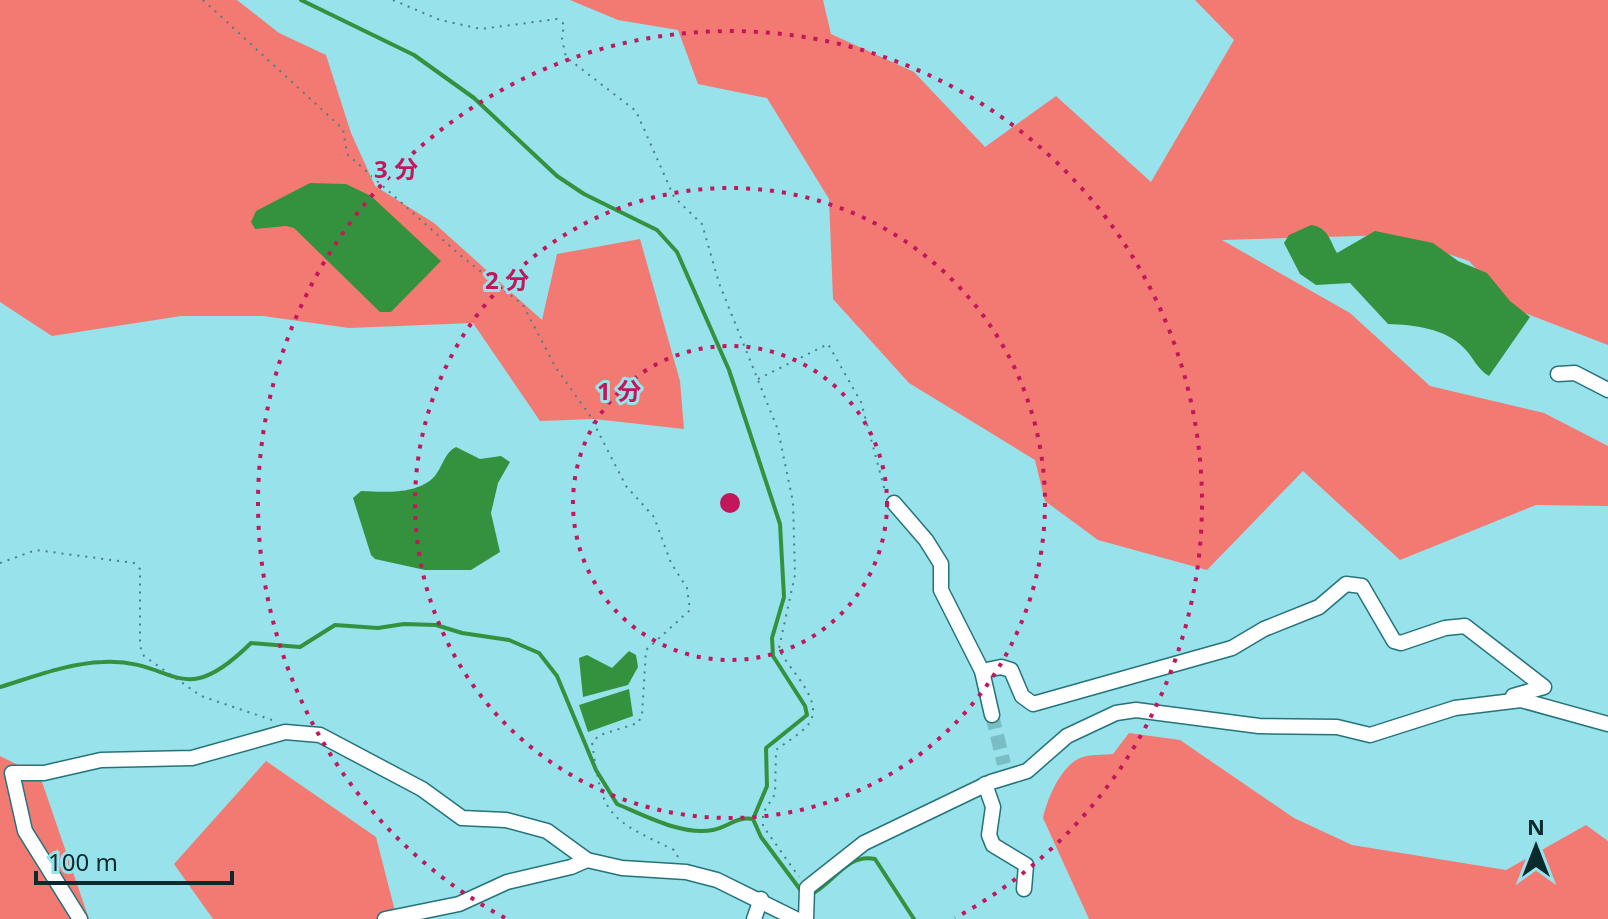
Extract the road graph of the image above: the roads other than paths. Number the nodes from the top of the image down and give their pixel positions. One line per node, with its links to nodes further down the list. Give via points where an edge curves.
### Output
1 (1558, 374): 2 (street, via 1575,373)
2 (1608, 390)
3 (894, 503): 4 (street, via 941,564 945,600)
4 (982, 671): 5 (street, via 1011,670 1022,696 1033,704 1232,648 1319,607 1346,584 1362,586 1394,641 1465,626 1544,687); 6 (street)
5 (1504, 699): 7 (street); 8 (street, via 1455,708 1370,735 1337,727 1259,726 1136,710 1116,713 1067,736 1027,771 1006,772)
6 (992, 715)
7 (1608, 724)
8 (985, 784): 10 (street, via 993,807 989,835 993,845 1026,865); 12 (street, via 864,843 807,888)
9 (587, 860): 11 (street, via 686,872); 13 (street, via 547,831 506,820 462,818 422,789 320,735 285,732 192,758 101,760 44,773 12,773 25,831); 14 (street, via 507,882 459,904)
10 (1024, 889)
11 (761, 899): 12 (street); 15 (street)
12 (803, 915)
13 (80, 919)
14 (385, 919)
15 (754, 919)

